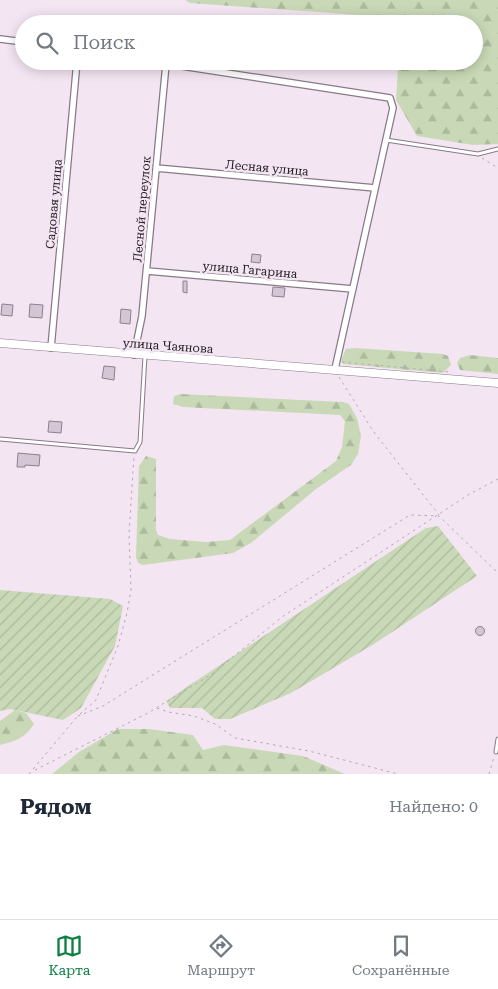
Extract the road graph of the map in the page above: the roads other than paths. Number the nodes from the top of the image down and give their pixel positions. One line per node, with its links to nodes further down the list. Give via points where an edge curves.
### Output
1 (0, 39): 2 (street)
2 (15, 41)
3 (76, 70): 13 (street, Садовая улица)
4 (165, 70): 8 (street, Лесной переулок)
5 (206, 70): 6 (street, via 390,98 393,108)
6 (386, 140): 7 (lane, via 478,154); 9 (street)
7 (498, 149)
8 (156, 168): 9 (street, Лесная улица); 10 (street, Лесной переулок)
9 (375, 188): 11 (street)
10 (146, 271): 11 (street, улица Гагарина); 14 (street, Лесной переулок)
11 (353, 289): 16 (street)
12 (0, 343): 13 (street, улица Чаянова)
13 (50, 348): 14 (street, улица Чаянова)
14 (134, 354): 15 (street, улица Чаянова)
15 (145, 355): 16 (street, улица Чаянова); 18 (lane, via 140,442 135,451)
16 (336, 365): 17 (street, улица Чаянова)
17 (498, 383)
18 (0, 439)
19 (498, 739): 20 (lane)
20 (496, 752)

